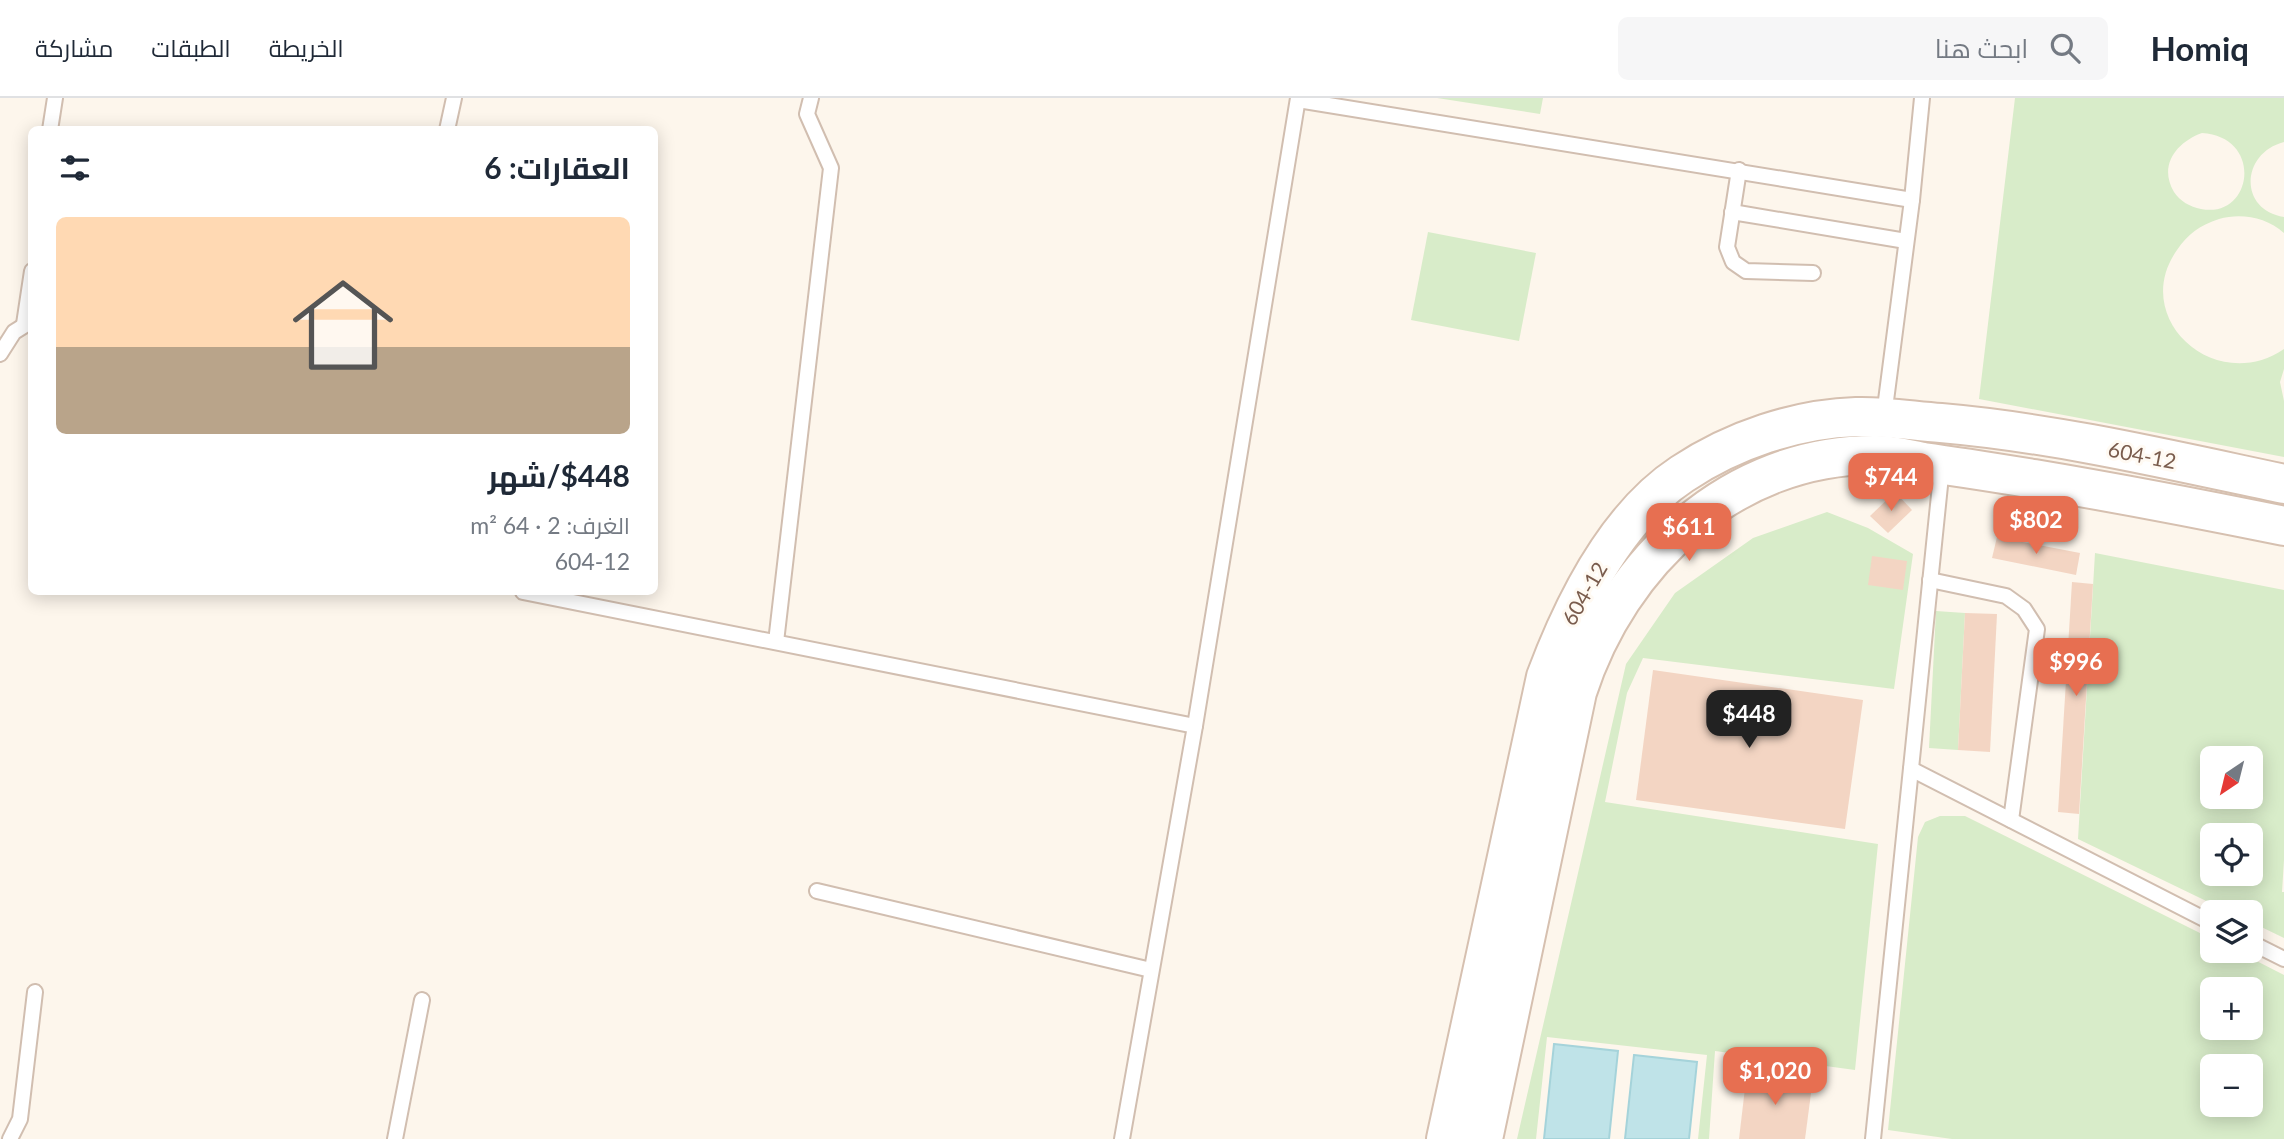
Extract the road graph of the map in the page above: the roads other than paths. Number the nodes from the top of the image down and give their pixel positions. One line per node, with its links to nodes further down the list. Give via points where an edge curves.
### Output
1 (55, 98): 6 (lane)
2 (454, 98): 7 (lane)
3 (811, 98): 21 (lane, via 807,114 831,169)
4 (1922, 98): 9 (lane)
5 (1298, 99): 8 (lane); 22 (lane)
6 (51, 126)
7 (448, 126)
8 (1739, 170): 9 (lane); 10 (lane)
9 (1912, 200): 11 (lane)
10 (1732, 212): 11 (lane); 12 (lane, via 1727,247 1739,268)
11 (1906, 241): 15 (lane)
12 (1814, 273)
13 (28, 323): 14 (lane, via 5,343)
14 (0, 354)
15 (1884, 418): 17 (main road, 604-12, via 1999,428); 35 (main road, 604-12, via 1817,421 1712,456 1654,497 1615,542 1586,587 1563,630 1546,677)
16 (1942, 464): 18 (main road, 604-12); 19 (lane); 36 (main road, 604-12, via 1878,455 1836,457 1756,480 1686,524 1637,574 1588,657 1577,692)
17 (2284, 484)
18 (2284, 526)
19 (1930, 580): 23 (lane); 24 (lane, via 2006,596 2024,609 2037,629)
20 (538, 595): 21 (lane)
21 (776, 642): 22 (lane)
22 (1195, 726): 29 (lane)
23 (1911, 769): 24 (lane); 37 (lane)
24 (2011, 820): 26 (lane)
25 (817, 891): 29 (lane)
26 (2200, 917)
27 (2263, 948): 28 (lane)
28 (2284, 959)
29 (1152, 970): 34 (lane)
30 (35, 992): 32 (lane, via 20,1119)
31 (422, 1000): 33 (lane)
32 (10, 1139)
33 (395, 1139)
34 (1122, 1139)
35 (1446, 1139)
36 (1483, 1139)
37 (1872, 1139)

